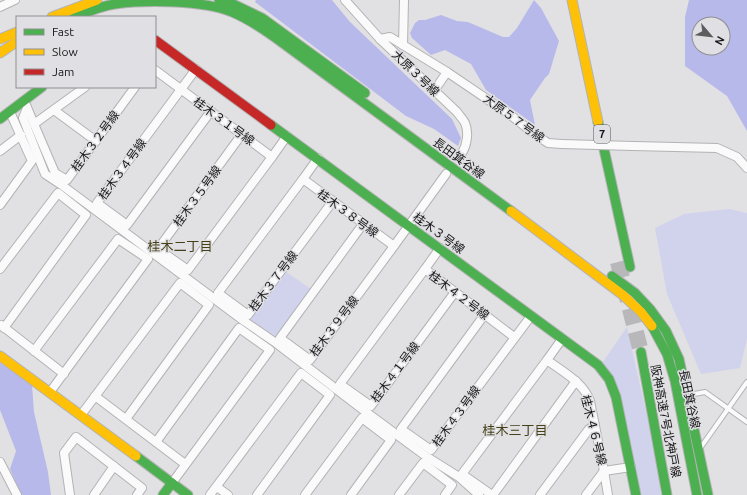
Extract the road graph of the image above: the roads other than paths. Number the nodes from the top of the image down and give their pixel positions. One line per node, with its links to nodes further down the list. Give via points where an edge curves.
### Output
1 (15, 0): 7 (street)
2 (97, 0): 8 (main road)
3 (219, 0): 68 (main road, 長田箕谷線, via 262,18 635,294 666,331 679,359)
4 (345, 0): 12 (street, 大原３号線)
5 (404, 0): 14 (street)
6 (572, 0): 51 (main road, 7)
7 (0, 7)
8 (54, 16)
9 (77, 16): 104 (main road, 長田箕谷線, via 116,4 140,0 204,5 238,15 301,56 609,284 645,317 670,361)
10 (16, 37): 11 (main road); 15 (main road); 16 (main road)
11 (0, 38)
12 (380, 39): 14 (street, 大原５７号線, via 390,37); 24 (street, 大原３号線)
13 (156, 41): 17 (main road, 桂木３号線)
14 (403, 45): 19 (street, 大原５７号線)
15 (0, 49)
16 (0, 54)
17 (196, 69): 23 (street, 桂木３４号線); 35 (main road, 桂木３号線)
18 (156, 71): 23 (street, 桂木３１号線)
19 (447, 72): 24 (street); 42 (street, 大原５７号線, bridge, via 548,143 717,148 737,157)
20 (41, 88): 25 (main road)
21 (83, 88): 26 (street)
22 (134, 88): 36 (street, 桂木３２号線)
23 (181, 89): 27 (street, 桂木３１号線); 27 (street, 桂木３４号線, via 97,203 127,225)
24 (434, 90): 38 (street, 大原３号線, via 465,123 467,137)
25 (26, 104): 28 (main road); 29 (street); 31 (street)
26 (54, 110): 31 (street); 36 (street)
27 (211, 111): 33 (street, 桂木３１号線)
28 (11, 115): 29 (street); 30 (main road); 34 (street)
29 (23, 118): 97 (street, via 45,174 427,457 459,477)
30 (0, 119)
31 (34, 124): 36 (street, 桂木３２号線, via 54,173 67,180)
32 (590, 133): 39 (main road, 7)
33 (242, 134): 40 (street, 桂木３１号線); 40 (street, 桂木３５号線, via 158,249 188,270)
34 (20, 135): 37 (street); 46 (street, via 32,161)
35 (287, 136): 40 (street); 41 (main road, 桂木３号線)
36 (96, 141)
37 (0, 151)
38 (462, 153)
39 (595, 156)
40 (272, 157)
41 (318, 158): 44 (street); 48 (main road, 桂木３号線)
42 (747, 168)
43 (446, 174): 48 (street)
44 (303, 179): 45 (street, 桂木３８号線); 45 (street, 桂木３７号線, via 218,294 248,315)
45 (333, 201): 47 (street, 桂木３８号線)
46 (0, 205)
47 (363, 224): 49 (street, 桂木３８号線); 49 (street, 桂木３９号線, via 280,338 310,360)
48 (410, 226): 49 (street); 50 (main road, 桂木３号線)
49 (394, 246)
50 (440, 248): 52 (street, 桂木４２号線); 56 (main road, 桂木３号線)
51 (630, 267)
52 (425, 269): 54 (street, 桂木４２号線); 54 (street, 桂木４１号線, via 340,384 371,406)
53 (0, 270): 57 (street, via 58,193 86,215)
54 (455, 292): 55 (street, 桂木４２号線)
55 (485, 314): 58 (street, 桂木４２号線); 58 (street, 桂木４３号線, via 401,429 431,450)
56 (531, 316): 58 (street, 桂木４３号線); 59 (main road, 桂木３号線)
57 (2, 326): 60 (street)
58 (514, 337)
59 (562, 339): 63 (street); 80 (main road, 桂木３号線, via 598,365 609,379 616,397)
60 (34, 351): 64 (street); 64 (street, via 118,238 148,259)
61 (641, 352): 103 (main road, 阪神高速7号北神戸線)
62 (0, 356): 67 (main road)
63 (547, 360): 65 (street, 桂木４６号線); 98 (street, via 462,474)
64 (64, 374): 67 (street)
65 (576, 381): 74 (street, 桂木４６号線, via 587,392); 98 (street)
66 (747, 382): 70 (lane)
67 (50, 392): 71 (main road)
68 (688, 395): 70 (lane, via 705,392); 76 (main road, 長田箕谷線)
69 (95, 396): 71 (street); 72 (street); 72 (street, via 180,283 186,287 209,305)
70 (728, 409): 73 (lane); 76 (lane)
71 (81, 415): 82 (main road)
72 (126, 419): 75 (street)
73 (747, 422)
74 (595, 425): 81 (street, 桂木４６号線); 99 (street, via 589,429)
75 (156, 442): 78 (street); 78 (street, via 239,328 270,350)
76 (699, 451): 105 (main road, 長田箕谷線)
77 (0, 462): 84 (street)
78 (185, 464): 82 (street)
79 (114, 466): 85 (street, via 76,437 64,453); 86 (street); 87 (street, via 142,488)
80 (631, 467): 81 (street, 桂木４６号線); 102 (main road, 桂木３号線)
81 (604, 471): 100 (street); 101 (street)
82 (172, 483): 88 (main road); 89 (main road)
83 (216, 487): 90 (street); 91 (street); 92 (street, via 301,373 330,395)
84 (16, 495)
85 (70, 495)
86 (94, 495)
87 (137, 495)
88 (163, 495)
89 (188, 495)
90 (210, 495)
91 (228, 495)
92 (257, 495)
93 (305, 495): 94 (street, via 362,418 391,440)
94 (351, 495)
95 (399, 495): 96 (street, via 423,463 452,485)
96 (445, 495)
97 (479, 495)
98 (492, 495)
99 (540, 495)
100 (586, 495)
101 (608, 495)
102 (636, 495)
103 (668, 495)
104 (698, 495)
105 (708, 495)

